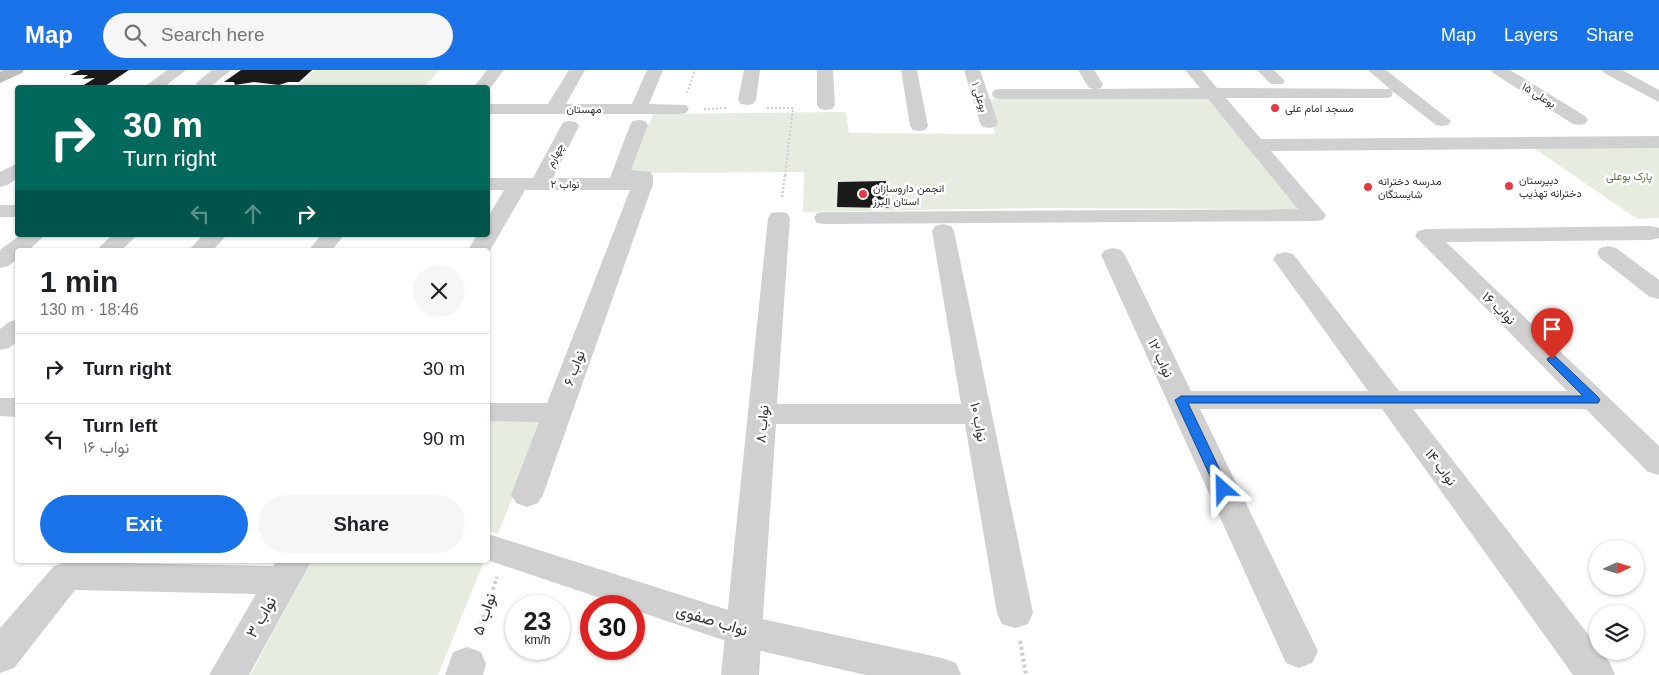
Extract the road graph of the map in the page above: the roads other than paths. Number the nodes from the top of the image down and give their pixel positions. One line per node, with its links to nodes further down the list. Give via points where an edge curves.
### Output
1 (16, 70): 15 (main road)
2 (178, 70): 17 (street)
3 (223, 70): 16 (street)
4 (496, 70): 18 (street)
5 (577, 70): 26 (street)
6 (655, 70): 28 (street)
7 (752, 70): 23 (street)
8 (825, 70): 24 (street)
9 (909, 70): 33 (street)
10 (972, 70): 31 (street, بوعلی ۱)
11 (1193, 70): 21 (street)
12 (1376, 70): 30 (street)
13 (1499, 70): 29 (street, بوعلی ۱۵)
14 (1610, 70): 22 (street)
15 (0, 78)
16 (204, 83)
17 (156, 85)
18 (484, 85)
19 (1385, 93): 21 (street)
20 (1000, 94): 21 (street)
21 (1214, 94): 35 (street)
22 (1659, 97)
23 (742, 104)
24 (826, 105)
25 (490, 109): 26 (street, مهستان)
26 (554, 109): 28 (street, مهستان)
27 (680, 109): 28 (street, مهستان)
28 (638, 117): 41 (street, via 620,177 643,176)
29 (1579, 120)
30 (1442, 122)
31 (988, 123)
32 (570, 126): 40 (street, چهارم)
33 (919, 126)
34 (1659, 142): 35 (street)
35 (1257, 145): 45 (street, via 1314,215)
36 (15, 171): 37 (street)
37 (0, 181)
38 (490, 184): 39 (street, نواب ۲)
39 (518, 184): 40 (street, نواب ۲); 46 (street)
40 (540, 184): 41 (street, نواب ۲)
41 (644, 184): 73 (street, نواب ۶)
42 (0, 211): 43 (street)
43 (15, 211)
44 (779, 218): 74 (street, نواب ۸)
45 (825, 218)
46 (490, 231)
47 (943, 231): 75 (street, نواب ۱۰)
48 (1651, 233): 69 (street, نواب ۱۶, via 1426,236)
49 (31, 237): 54 (street)
50 (124, 237): 55 (street)
51 (214, 237): 56 (street)
52 (331, 237): 57 (street)
53 (487, 237): 58 (street)
54 (17, 248)
55 (110, 248)
56 (202, 248)
57 (322, 248)
58 (480, 248)
59 (15, 250): 63 (street)
60 (1608, 253): 64 (street)
61 (1113, 255): 67 (street, نواب ۱۲)
62 (1285, 259): 68 (street, نواب ۱۴)
63 (0, 261)
64 (1659, 292)
65 (15, 330): 66 (street)
66 (0, 342)
67 (1181, 400): 68 (street); 82 (street, نواب ۱۲)
68 (1391, 400): 69 (street); 87 (street, نواب ۱۴)
69 (1594, 400): 76 (street, نواب ۱۶)
70 (0, 407): 71 (street)
71 (15, 408)
72 (490, 412): 73 (street)
73 (557, 413): 77 (street, نواب ۶)
74 (762, 414): 75 (street); 81 (street, نواب ۸)
75 (977, 414): 80 (street, نواب ۱۰)
76 (1659, 464)
77 (527, 495)
78 (496, 550): 81 (street, نواب صفوی)
79 (289, 570): 83 (street, via 66,576); 84 (street, نواب ۳)
80 (1015, 613)
81 (744, 631): 85 (street, نواب ۸); 86 (street, نواب صفوی)
82 (1299, 651)
83 (0, 656)
84 (228, 675)
85 (740, 675)
86 (942, 675)
87 (1596, 675)

